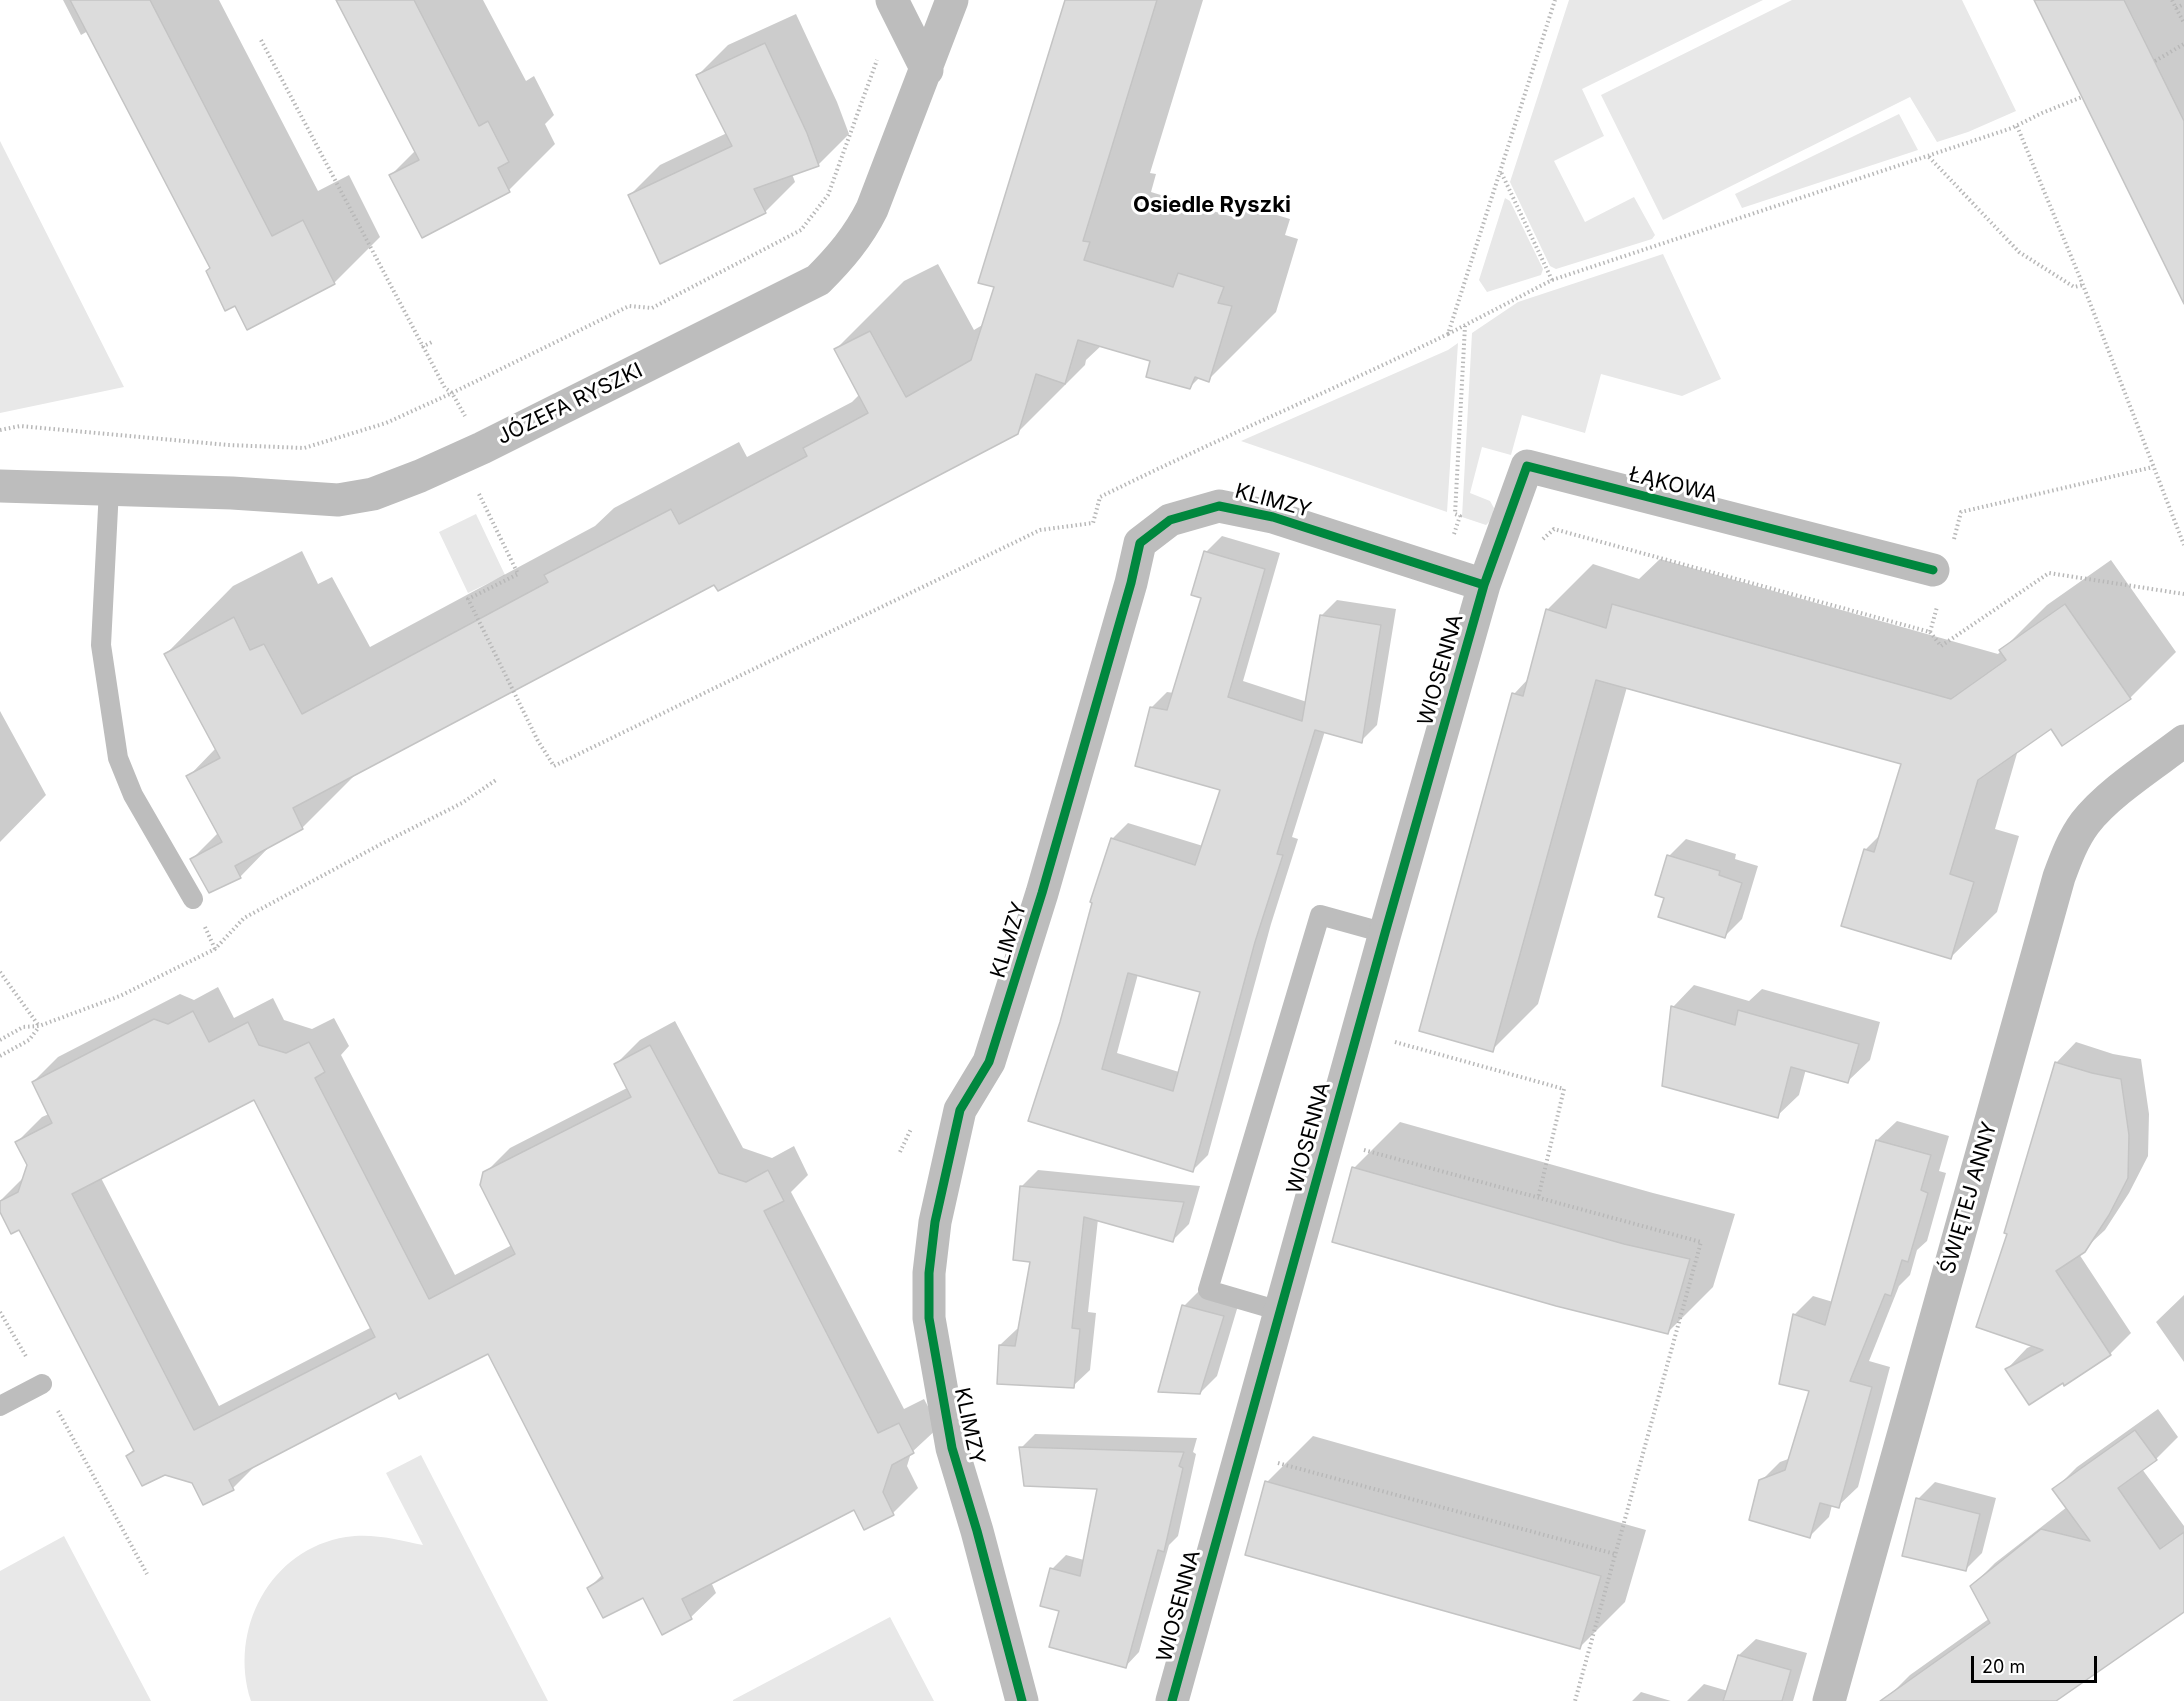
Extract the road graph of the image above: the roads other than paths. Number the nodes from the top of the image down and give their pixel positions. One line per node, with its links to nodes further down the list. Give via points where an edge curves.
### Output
1 (952, 0): 3 (street, JÓZEFA RYSZKI)
2 (894, 4): 3 (street)
3 (927, 70): 5 (street, JÓZEFA RYSZKI, via 890,168 860,233 818,280 482,448 373,494 338,500)
4 (0, 486): 5 (street, JÓZEFA RYSZKI)
5 (109, 489): 9 (lane, via 102,645 118,758 133,795)
6 (1484, 585): 7 (street, ŁĄKOWA, via 1527,465); 10 (street, WIOSENNA); 14 (street, KLIMZY, via 1273,517 1219,506 1170,520 1140,543 1042,893 989,1062 960,1110 934,1222 929,1318 952,1448)
7 (1936, 585)
8 (2184, 741): 16 (street, ŚWIĘTEJ ANNY, via 2109,798 2085,823 2068,851)
9 (193, 899)
10 (1385, 933): 11 (street, WIOSENNA); 11 (lane, via 1320,915 1208,1290)
11 (1280, 1311): 15 (street, WIOSENNA)
12 (42, 1384): 13 (lane)
13 (0, 1406)
14 (1022, 1701)
15 (1172, 1701)
16 (1829, 1701)

